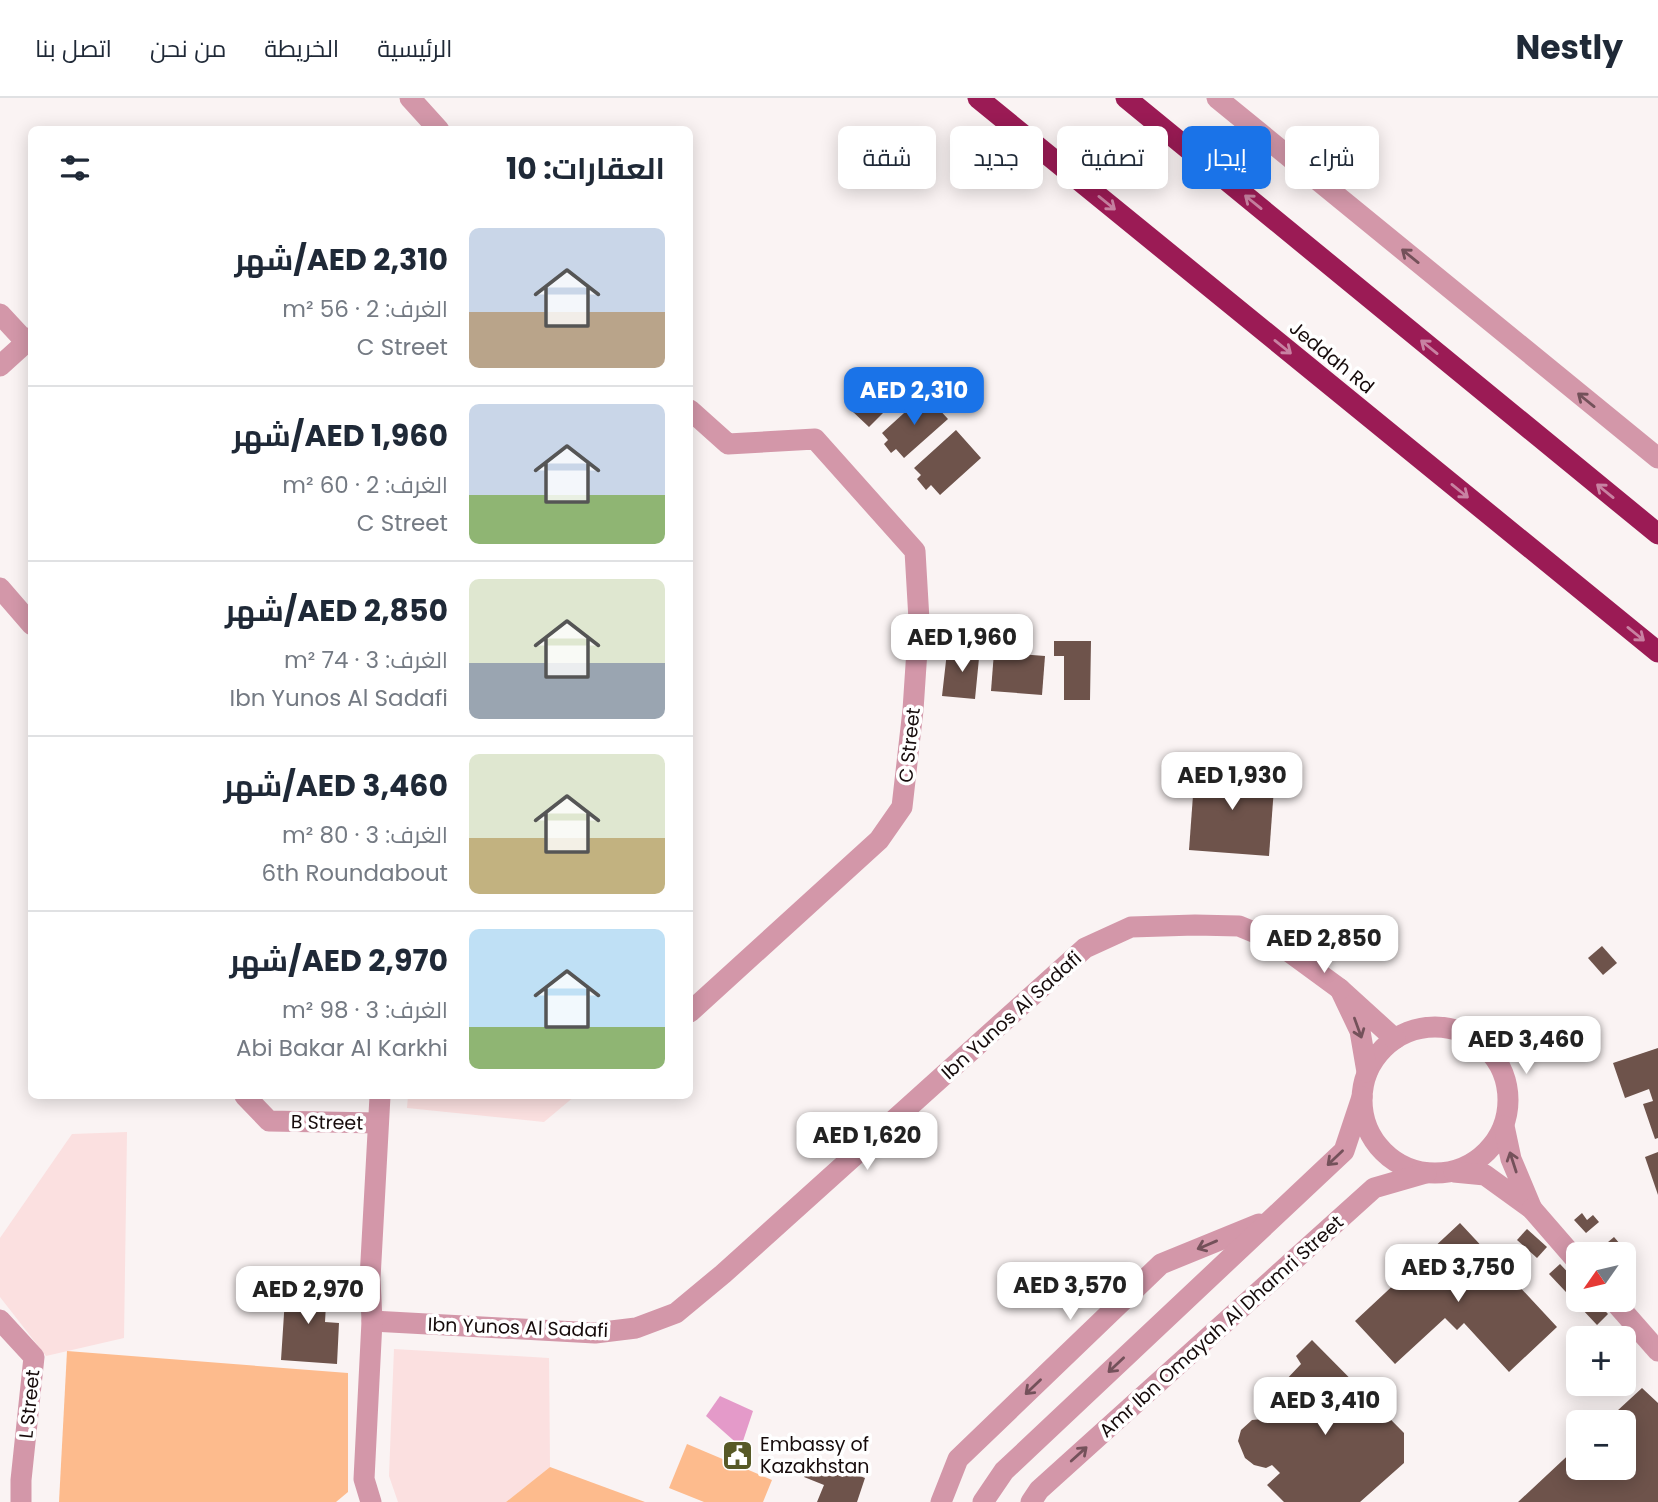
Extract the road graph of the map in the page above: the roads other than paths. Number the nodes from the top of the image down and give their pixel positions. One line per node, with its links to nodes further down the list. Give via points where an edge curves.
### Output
1 (410, 98): 5 (street)
2 (978, 98): 15 (highway, Jeddah Rd, one-way to 15)
3 (1126, 98): 12 (highway, one-way to 3)
4 (1217, 98): 11 (street, one-way to 4)
5 (435, 126)
6 (0, 314): 7 (street)
7 (28, 338)
8 (28, 340): 9 (street)
9 (0, 366)
10 (693, 413): 17 (street, C Street, via 728,444 816,439 915,551 919,620 902,807 879,840)
11 (1658, 458)
12 (1658, 534)
13 (0, 588): 14 (street)
14 (24, 600)
15 (1658, 652)
16 (1340, 989): 18 (street, Ibn Yunos Al Sadafi); 19 (street, one-way to 19, via 1360,1031); 32 (street, Ibn Yunos Al Sadafi, via 1273,940 1239,926 1131,927 1085,948 676,1312 636,1328 595,1333)
17 (693, 1009)
18 (1395, 1039): 19 (street, via 1378,1053); 24 (street, via 1416,1029 1438,1027 1461,1031 1480,1043 1496,1059 1506,1080)
19 (1367, 1072): 20 (street)
20 (1362, 1097): 26 (street, via 1364,1118 1380,1147 1405,1167); 28 (street, Amr Ibn Omayah Al Dhamri Street, one-way to 28, via 1344,1151)
21 (248, 1099): 23 (street, B Street, via 269,1121)
22 (380, 1099): 23 (street)
23 (378, 1123): 32 (street)
24 (1504, 1126): 25 (street, via 1492,1146 1474,1162); 27 (street, one-way to 24, via 1511,1159)
25 (1452, 1172): 26 (street); 27 (street, via 1485,1175)
26 (1426, 1173): 39 (street, Amr Ibn Omayah Al Dhamri Street, one-way to 26, via 1374,1188)
27 (1532, 1209): 29 (street)
28 (1270, 1219): 37 (street, one-way to 37, via 1161,1264 958,1459); 38 (street, Amr Ibn Omayah Al Dhamri Street, one-way to 38, via 1004,1471)
29 (1566, 1248)
30 (1623, 1312): 33 (street)
31 (0, 1320): 34 (street, L Street, via 34,1357)
32 (372, 1321): 36 (street, via 364,1479)
33 (1658, 1352)
34 (10, 1480): 35 (street, L Street)
35 (21, 1502)
36 (371, 1502)
37 (941, 1502)
38 (983, 1502)
39 (1031, 1502)

